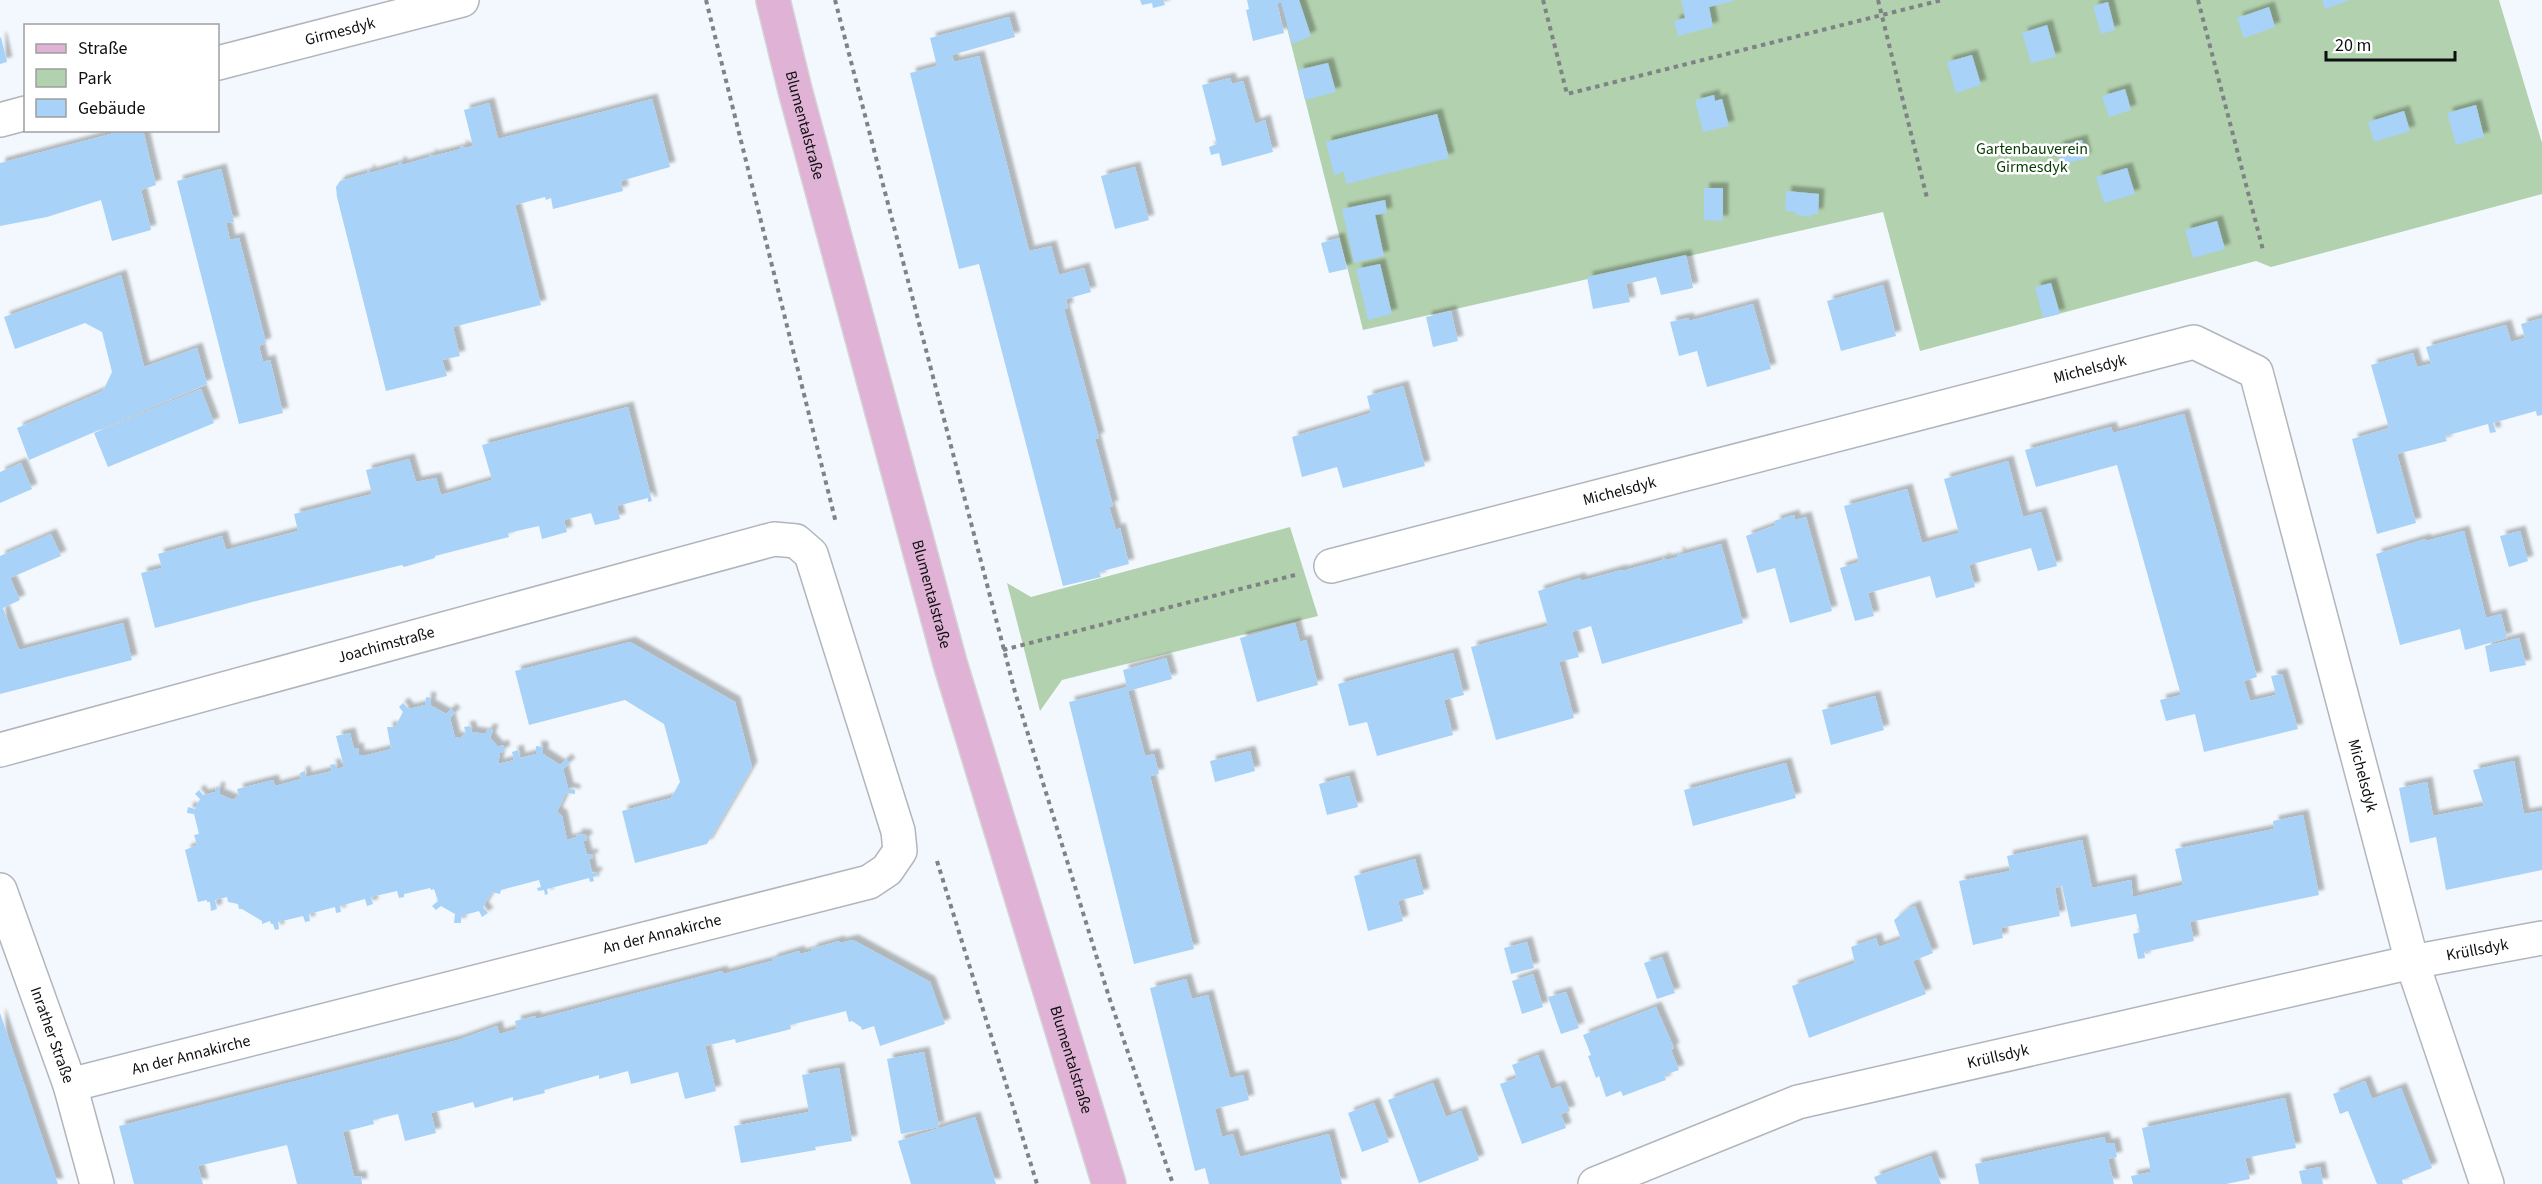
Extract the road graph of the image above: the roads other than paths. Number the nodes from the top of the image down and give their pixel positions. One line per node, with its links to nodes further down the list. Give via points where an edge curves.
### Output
1 (462, 0): 3 (street, Girmesdyk)
2 (773, 0): 14 (main road, Blumentalstraße, via 950,663)
3 (219, 63)
4 (24, 114): 5 (street)
5 (0, 120)
6 (774, 539): 8 (street, Joachimstraße); 12 (street, An der Annakirche, via 796,541 811,554 898,831 900,851 887,870 868,882)
7 (1331, 566): 11 (street, Michelsdyk, via 2194,342 2256,372)
8 (0, 750)
9 (0, 890): 12 (street, Inrather Straße)
10 (2542, 938): 11 (street, Krüllsdyk)
11 (2412, 962): 15 (street, Krüllsdyk, via 1798,1102); 16 (street)
12 (70, 1086): 13 (street, Inrather Straße)
13 (97, 1184)
14 (1109, 1184)
15 (1595, 1184)
16 (2487, 1184)

